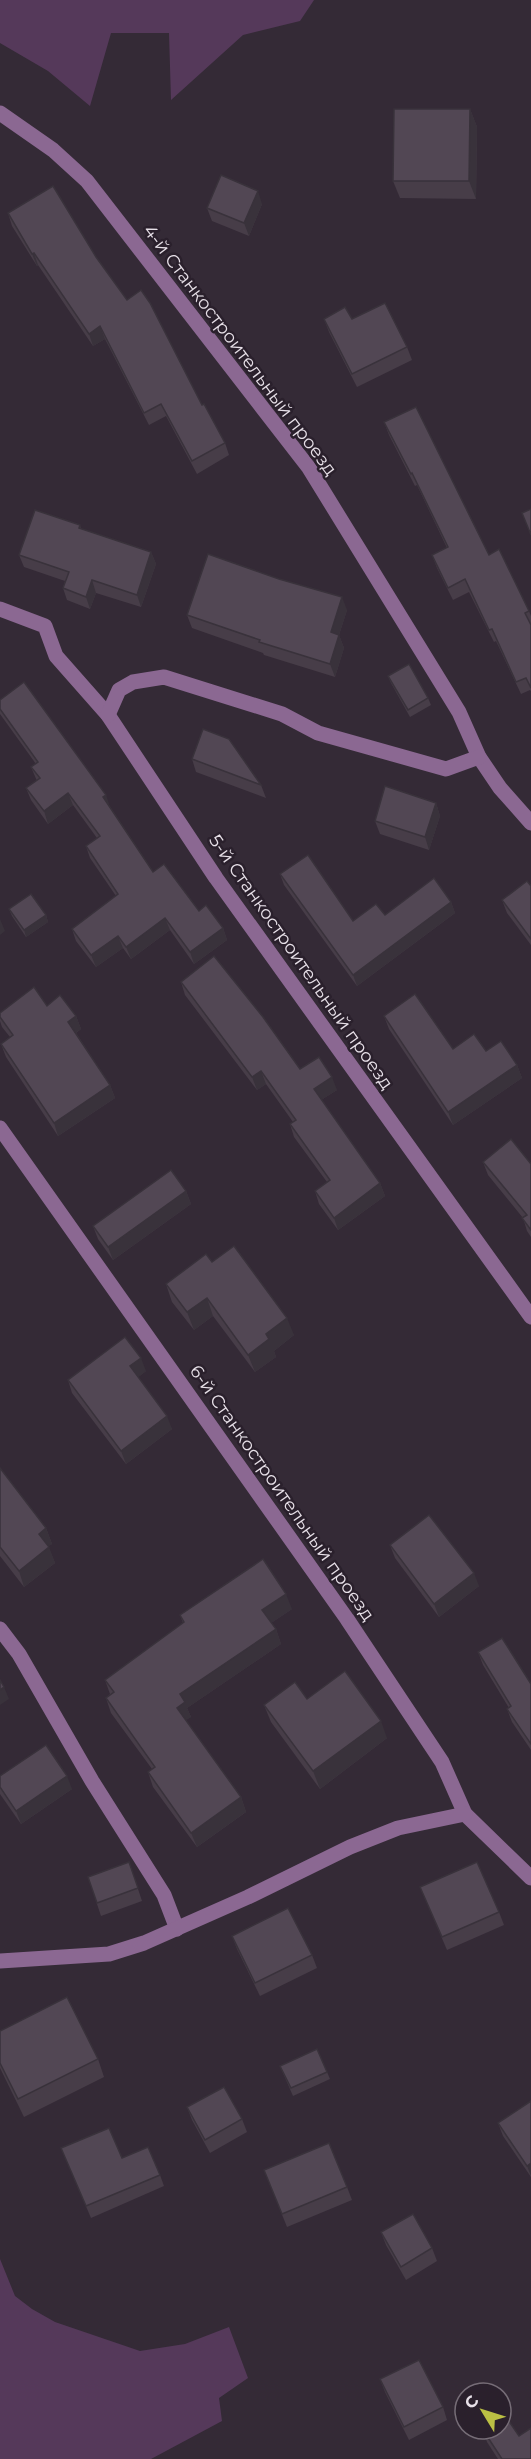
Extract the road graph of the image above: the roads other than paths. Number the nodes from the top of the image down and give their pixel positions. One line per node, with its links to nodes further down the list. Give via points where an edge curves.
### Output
1 (0, 113): 4 (street, 4-й Станкостроительный проезд, via 53,150 87,181 309,468 459,712)
2 (0, 609): 3 (street, 5-й Станкостроительный проезд, via 45,626 56,656)
3 (108, 715): 4 (street, via 119,690 133,682 164,677 282,714 318,733 446,769); 7 (street, 5-й Станкостроительный проезд, via 216,878)
4 (479, 757): 5 (street, 4-й Станкостроительный проезд)
5 (531, 823)
6 (0, 1128): 9 (street, 6-й Станкостроительный проезд, via 347,1619 442,1762)
7 (531, 1317)
8 (0, 1629): 11 (street, via 19,1654 164,1895)
9 (465, 1815): 10 (street, 6-й Станкостроительный проезд); 11 (street, via 398,1828)
10 (531, 1878)
11 (177, 1929): 12 (street, via 109,1954)
12 (0, 1961)

